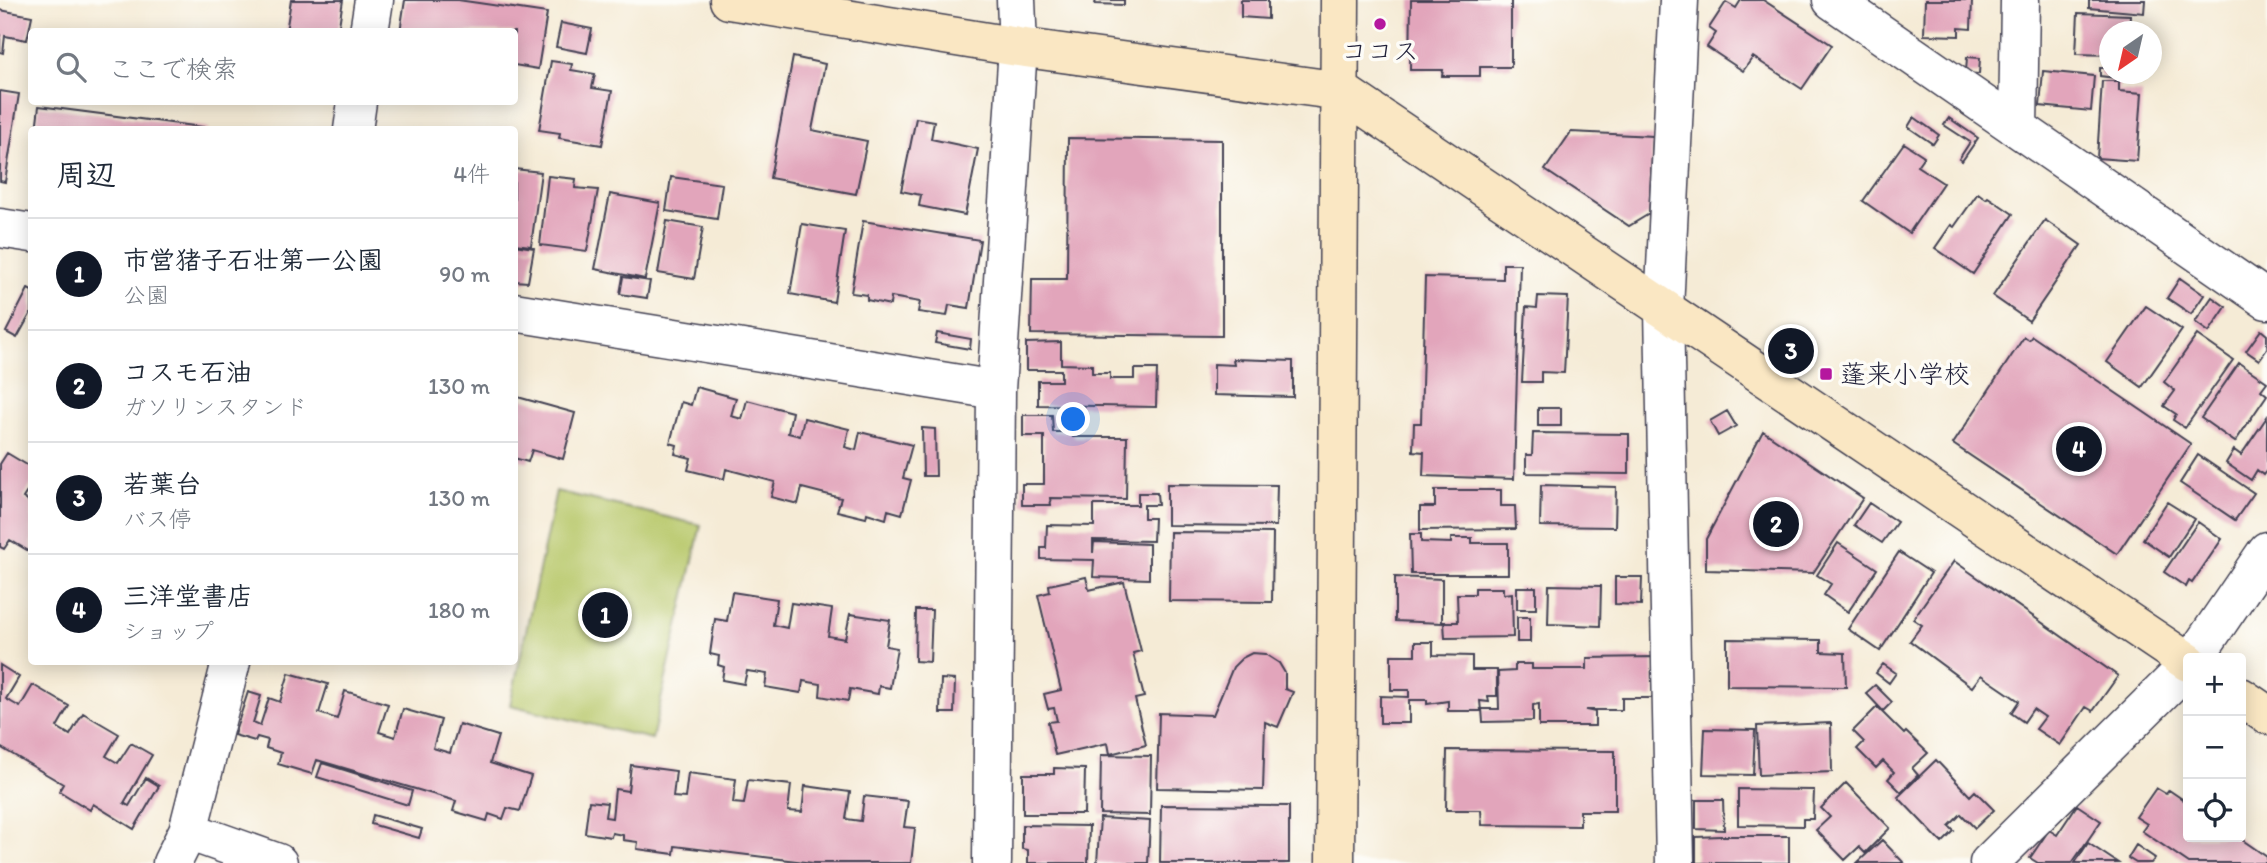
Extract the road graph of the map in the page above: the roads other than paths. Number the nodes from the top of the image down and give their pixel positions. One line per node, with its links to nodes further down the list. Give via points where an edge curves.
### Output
1 (374, 0): 8 (street)
2 (729, 0): 9 (street)
3 (1016, 0): 9 (street)
4 (1340, 0): 10 (street)
5 (1679, 0): 17 (street)
6 (1832, 0): 13 (street)
7 (2020, 0): 13 (street)
8 (370, 28)
9 (1018, 47): 10 (street); 19 (street)
10 (1341, 90): 17 (street); 30 (street)
11 (357, 105): 12 (street)
12 (354, 126)
13 (2018, 128): 16 (street)
14 (0, 228): 15 (street)
15 (28, 232)
16 (2267, 300)
17 (1664, 309): 22 (street); 31 (street)
18 (518, 313): 19 (street)
19 (996, 390): 29 (street)
20 (2267, 551): 21 (street)
21 (2197, 653)
22 (2183, 661)
23 (230, 665): 27 (street)
24 (2183, 669): 32 (street)
25 (2246, 701): 26 (street)
26 (2267, 715)
27 (180, 847): 28 (street)
28 (278, 863)
29 (992, 863)
30 (1335, 863)
31 (1675, 863)
32 (1989, 863)

